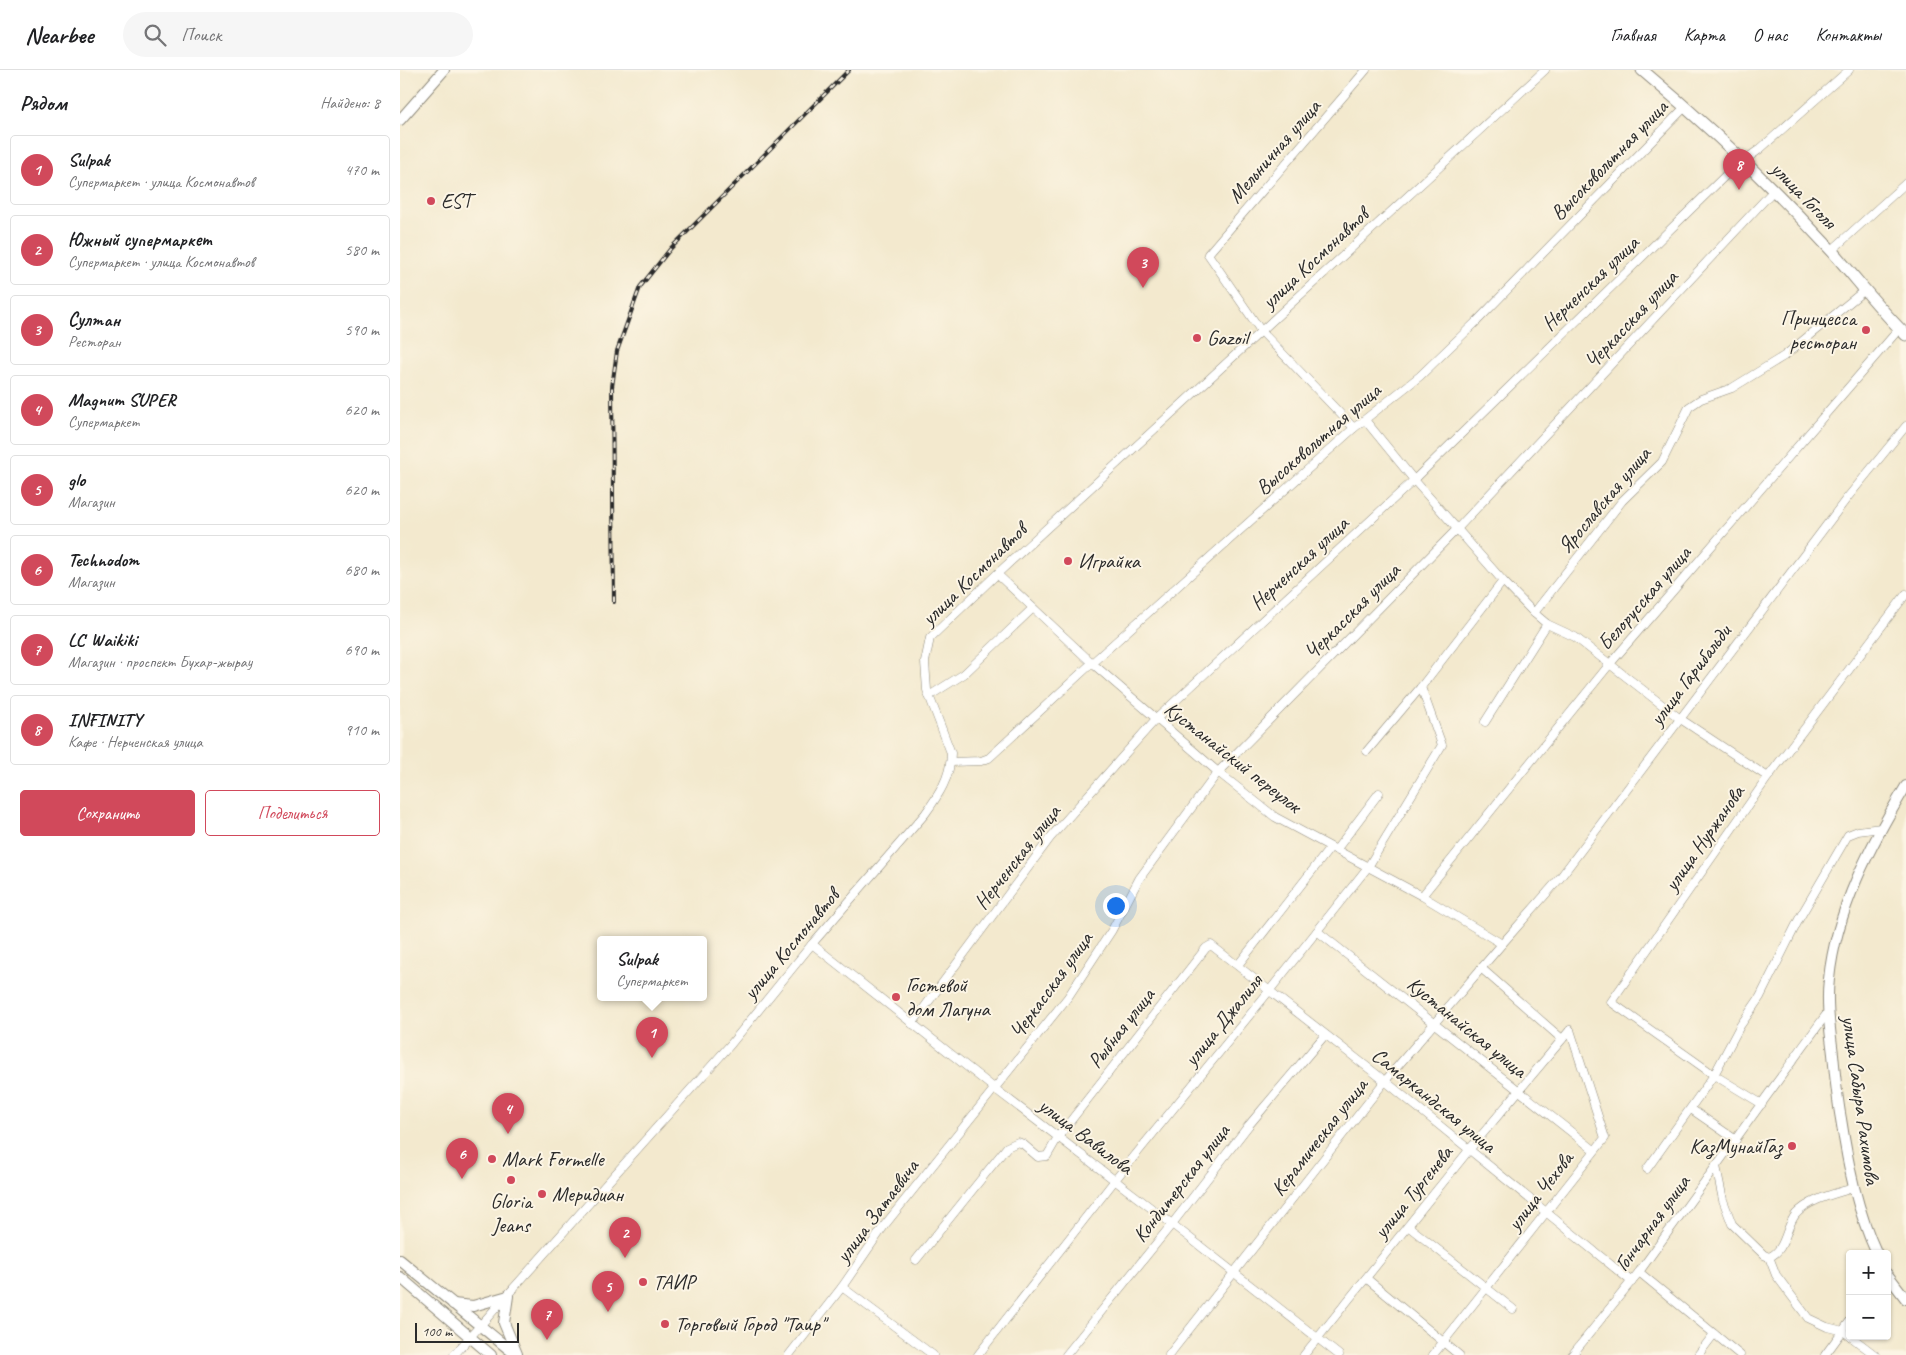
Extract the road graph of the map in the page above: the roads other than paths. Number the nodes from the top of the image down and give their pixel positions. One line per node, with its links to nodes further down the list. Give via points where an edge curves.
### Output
1 (444, 70): 7 (main road)
2 (1366, 70): 13 (street, Мельничная улица, via 1208,254)
3 (1849, 70): 8 (street, Нерченская улица)
4 (1542, 72): 13 (street, улица Космонавтов)
5 (1649, 72): 6 (highway, улица Гоголя)
6 (1685, 107): 8 (highway, улица Гоголя); 15 (street, Высоковольтная улица, via 1442,355)
7 (400, 120)
8 (1744, 160): 10 (highway, улица Гоголя); 18 (street, Нерченская улица)
9 (1906, 183): 11 (street)
10 (1774, 190): 11 (highway, улица Гоголя); 19 (street, Черкасская улица)
11 (1832, 251): 12 (highway, улица Гоголя)
12 (1866, 289): 14 (highway, улица Гоголя); 24 (street, Ярославская улица, via 1784,356 1732,388 1689,407 1662,462 1622,501)
13 (1261, 331): 17 (street); 20 (street, улица Космонавтов)
14 (1903, 332): 27 (street, Белорусская улица)
15 (1365, 420): 17 (street, Высоковольтная улица); 18 (street)
16 (1906, 426): 30 (street, улица Гарибальди)
17 (1354, 428): 26 (street, Высоковольтная улица)
18 (1414, 480): 19 (street); 31 (street, Нерченская улица)
19 (1457, 529): 21 (street); 35 (street, Черкасская улица)
20 (997, 574): 23 (street, Кустанайский переулок); 29 (street, улица Космонавтов, via 930,638 925,662)
21 (1503, 581): 24 (street); 28 (street)
22 (1906, 594): 36 (street, улица Нуржанова)
23 (1033, 608): 26 (street, Кустанайский переулок); 29 (street, via 964,674)
24 (1534, 613): 25 (street)
25 (1547, 624): 27 (street, via 1575,637); 32 (street)
26 (1092, 663): 31 (street, Кустанайский переулок); 34 (street, Высоковольтная улица, via 989,758 981,762)
27 (1609, 665): 30 (street); 42 (street, Белорусская улица)
28 (1421, 687): 33 (street); 41 (street, улица Джалиля, via 1442,745)
29 (929, 696): 34 (street, улица Космонавтов, via 951,753)
30 (1679, 718): 36 (street); 45 (street, улица Гарибальди, via 1560,878)
31 (1156, 719): 35 (street, Кустанайский переулок); 52 (street, Нерченская улица, via 1050,838)
32 (1485, 722)
33 (1367, 752)
34 (951, 762): 44 (street, улица Космонавтов, via 941,792 925,814)
35 (1218, 772): 40 (street, Кустанайский переулок, via 1275,817); 58 (street, Черкасская улица, via 1139,879 1112,930 1068,997)
36 (1768, 777): 56 (street, улица Нуржанова, via 1611,1002)
37 (1906, 786): 39 (main road, улица Сабыра Рахимова)
38 (1379, 793): 40 (street)
39 (1881, 828): 50 (main road, улица Сабыра Рахимова, via 1847,904 1836,942 1829,979); 56 (street, via 1848,835)
40 (1333, 849): 41 (street, Кустанайский переулок); 47 (street)
41 (1368, 867): 42 (street, Кустанайский переулок); 43 (street, улица Джалиля)
42 (1422, 896): 45 (street, Кустанайский переулок)
43 (1317, 931): 49 (street, улица Джалиля); 51 (street, Кустанайская улица)
44 (812, 944): 52 (street, улица Вавилова); 85 (street, улица Космонавтов, via 731,1044)
45 (1502, 944): 48 (street, Керамическая улица)
46 (1214, 946): 47 (street, Самаркандская улица); 62 (street, Рыбная улица, via 1206,948)
47 (1238, 965): 49 (street, Самаркандская улица)
48 (1481, 968): 51 (street, Керамическая улица); 55 (street)
49 (1270, 990): 54 (street, Самаркандская улица); 68 (street, улица Джалиля)
50 (1828, 1012): 60 (street, Гончарная улица); 69 (main road, улица Сабыра Рахимова)
51 (1434, 1023): 57 (street, Керамическая улица); 59 (street, Кустанайская улица)
52 (912, 1024): 58 (street, улица Вавилова)
53 (1570, 1030): 55 (street, улица Тургенева); 65 (street, улица Чехова, via 1605,1138)
54 (1325, 1035): 57 (street, Самаркандская улица); 71 (street, Кондитерская улица)
55 (1562, 1039): 59 (street, улица Тургенева)
56 (1714, 1075): 60 (street, улица Нуржанова); 61 (street)
57 (1385, 1082): 64 (street, Самаркандская улица); 78 (street, Керамическая улица)
58 (994, 1088): 62 (street, улица Вавилова); 83 (street, улица Затаевича, via 871,1243)
59 (1518, 1091): 64 (street, улица Тургенева); 65 (street, Кустанайская улица)
60 (1762, 1104): 63 (street, Гончарная улица)
61 (1691, 1109): 63 (street); 67 (street)
62 (1058, 1137): 68 (street, улица Вавилова); 76 (street, Рыбная улица, via 1046,1156 1041,1158 1018,1142 1007,1147)
63 (1736, 1140): 66 (street, Гончарная улица)
64 (1469, 1150): 70 (street, Самаркандская улица); 72 (street, улица Тургенева)
65 (1594, 1150): 70 (street, улица Чехова)
66 (1716, 1166): 74 (street, via 1722,1200 1732,1224); 77 (street, Гончарная улица)
67 (1647, 1170)
68 (1115, 1180): 71 (street, улица Вавилова); 103 (street, улица Джалиля)
69 (1853, 1188): 73 (main road, улица Сабыра Рахимова); 74 (street, via 1805,1206 1794,1216 1778,1251)
70 (1546, 1212): 82 (street, Самаркандская улица); 84 (street, улица Чехова)
71 (1172, 1224): 78 (street, улица Вавилова); 104 (street, Кондитерская улица)
72 (1408, 1226): 80 (street, улица Тургенева); 84 (street)
73 (1875, 1250)
74 (1769, 1257): 91 (street, via 1776,1275 1808,1318)
75 (400, 1260): 87 (main road)
76 (916, 1260)
77 (1640, 1272): 82 (street, Гончарная улица); 93 (street)
78 (1235, 1273): 95 (street, улица Вавилова); 105 (street, Керамическая улица)
79 (400, 1277): 94 (main road)
80 (1366, 1278): 95 (street, улица Тургенева); 97 (street)
81 (1891, 1279): 86 (main road)
82 (1632, 1282): 110 (street, Гончарная улица)
83 (842, 1286): 101 (street, улица Затаевича); 102 (street)
84 (1486, 1288): 88 (street); 97 (street, улица Чехова)
85 (508, 1296): 87 (main road, via 473,1306); 89 (street, улица Космонавтов); 100 (main road, via 504,1323)
86 (1906, 1299)
87 (453, 1304): 89 (main road)
88 (1513, 1309)
89 (480, 1326): 94 (street, улица Космонавтов); 100 (main road)
90 (1846, 1326): 91 (street)
91 (1843, 1330): 92 (street); 113 (street)
92 (1846, 1333)
93 (1714, 1334): 111 (street); 112 (street)
94 (470, 1337): 98 (street, улица Космонавтов); 99 (main road)
95 (1317, 1338): 106 (street, улица Тургенева); 107 (street, улица Вавилова)
96 (1855, 1340): 114 (street)
97 (1443, 1343): 108 (street, улица Чехова); 109 (street)
98 (454, 1355)
99 (491, 1355)
100 (517, 1355)
101 (788, 1355)
102 (933, 1355)
103 (978, 1355)
104 (1066, 1355)
105 (1169, 1355)
106 (1304, 1355)
107 (1339, 1355)
108 (1433, 1355)
109 (1458, 1355)
110 (1572, 1355)
111 (1698, 1355)
112 (1740, 1355)
113 (1825, 1355)
114 (1875, 1355)

